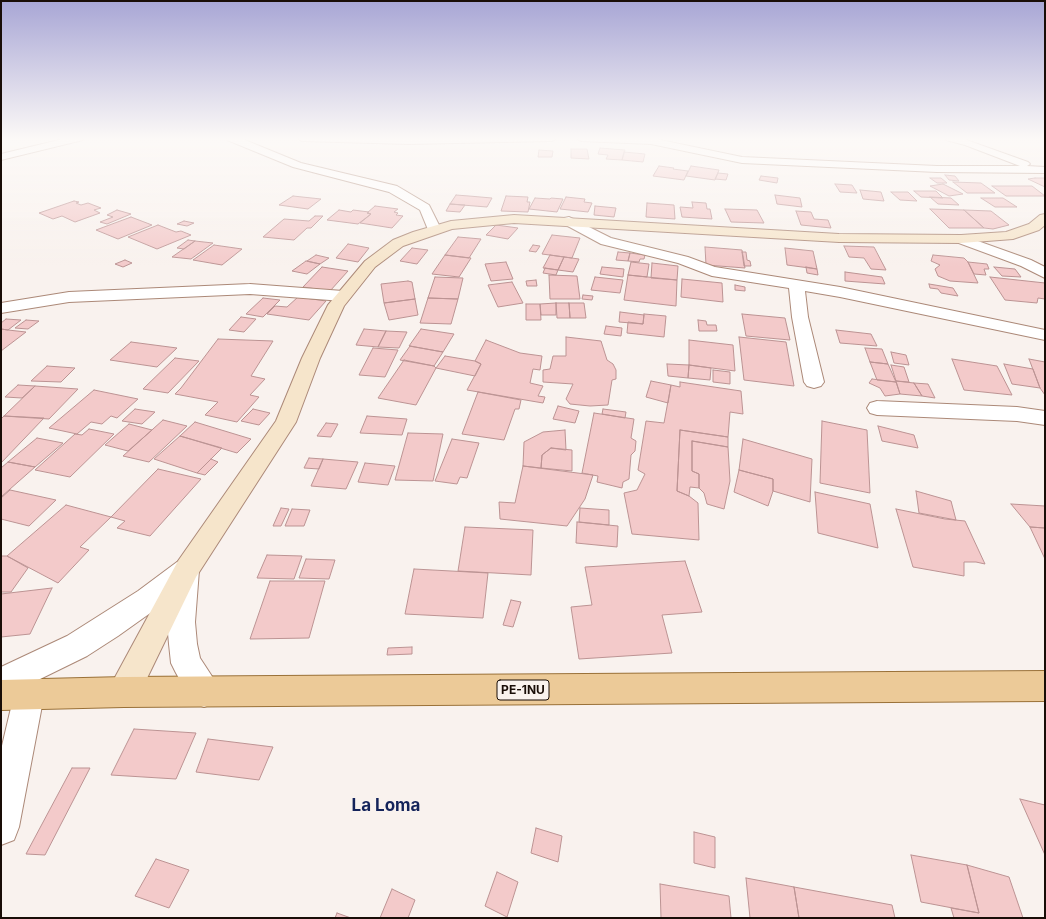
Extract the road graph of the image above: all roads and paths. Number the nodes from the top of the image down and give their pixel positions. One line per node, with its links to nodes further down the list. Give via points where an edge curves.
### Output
1 (361, 181): 4 (street, via 393,189 425,208)
2 (1045, 218): 5 (main road, via 1034,226 1008,236)
3 (569, 221): 4 (main road, via 492,220); 5 (main road, via 770,234); 7 (street, via 606,240 683,260 712,271)
4 (434, 229): 8 (main road, via 398,243 383,253 357,278)
5 (961, 239): 6 (street, via 1026,263)
6 (1045, 273)
7 (796, 285): 10 (street); 11 (street)
8 (343, 296): 9 (street, via 250,289 69,297); 14 (main road, via 336,305 311,358 286,422)
9 (1, 308)
10 (1045, 335)
11 (814, 382)
12 (877, 408): 13 (street, via 1018,414)
13 (1045, 418)
14 (187, 569): 16 (street, via 148,600 83,642 42,663); 17 (main road); 18 (street, via 181,622 183,644 186,663)
15 (1045, 686): 18 (main road, PE-1NU)
16 (10, 690): 17 (main road, PE-1NU); 19 (street)
17 (124, 692): 18 (main road, PE-1NU)
18 (204, 692)
19 (1, 827)

